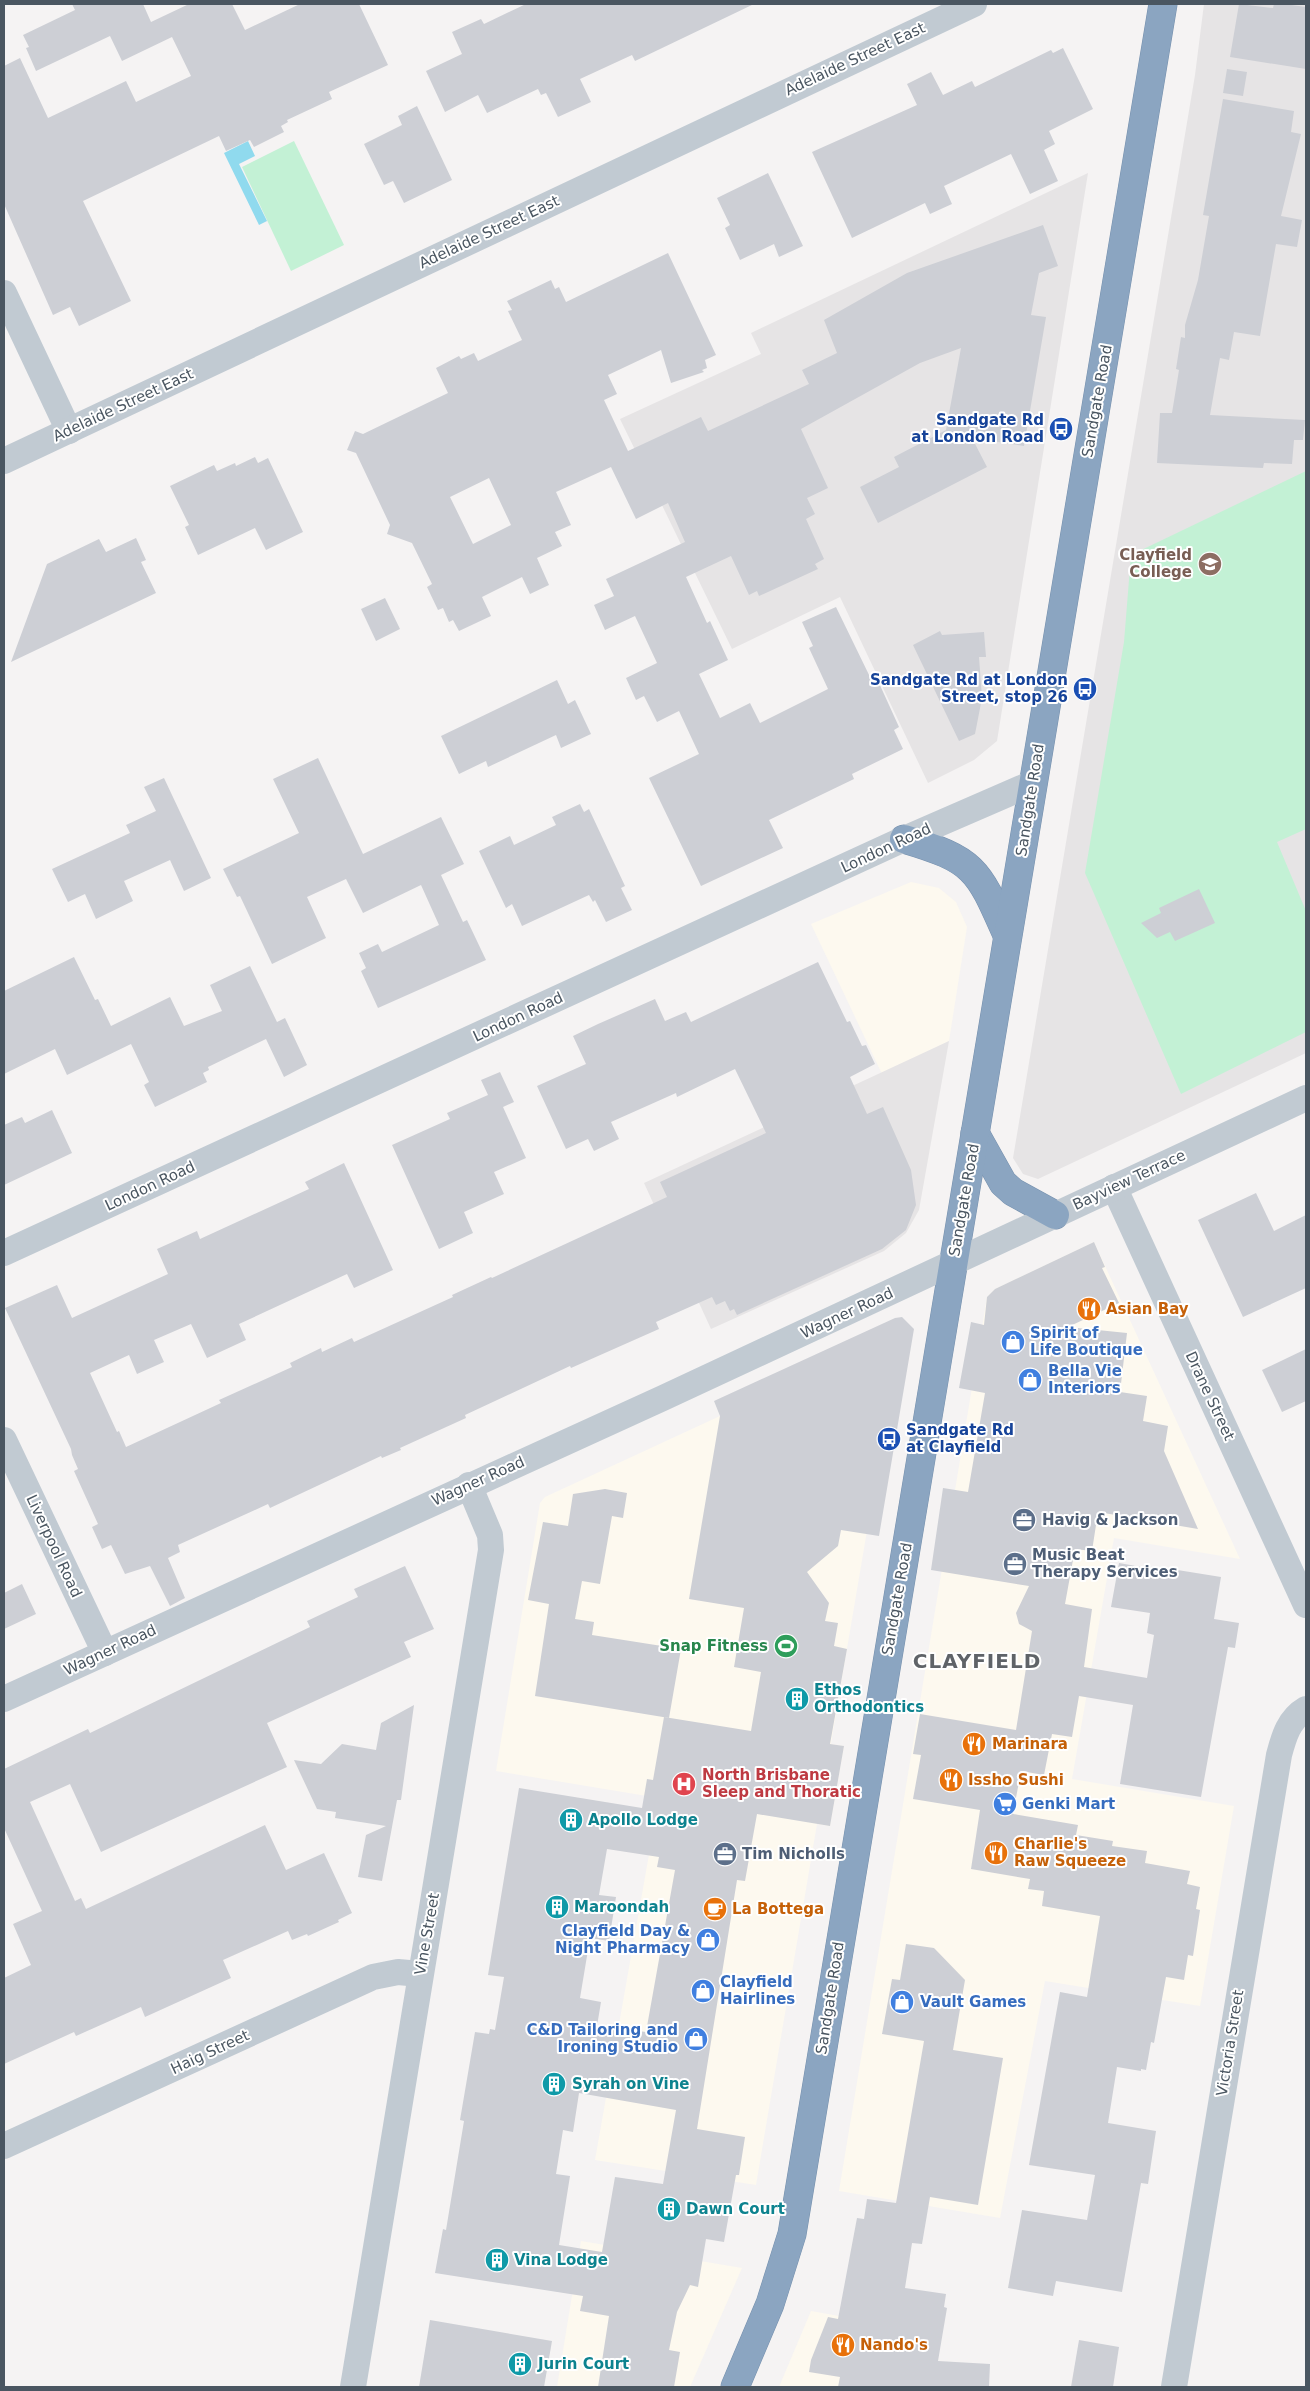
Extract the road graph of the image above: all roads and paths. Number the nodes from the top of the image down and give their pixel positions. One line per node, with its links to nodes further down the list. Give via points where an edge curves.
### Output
1 (974, 4): 4 (street, Adelaide Street East)
2 (1163, 4): 6 (highway, Sandgate Road)
3 (4, 293): 4 (street)
4 (68, 430): 5 (street, Adelaide Street East)
5 (4, 461)
6 (1032, 783): 7 (street, London Road); 8 (highway, Sandgate Road)
7 (904, 839): 8 (highway, via 951,855 976,874 987,888); 13 (street, London Road)
8 (1007, 935): 10 (highway, Sandgate Road)
9 (1306, 1098): 11 (street, Bayview Terrace)
10 (975, 1134): 12 (highway, via 1003,1183); 14 (highway, Sandgate Road)
11 (1114, 1187): 12 (street, Bayview Terrace); 17 (street, Drane Street)
12 (1055, 1215): 14 (street, Bayview Terrace)
13 (4, 1253)
14 (953, 1264): 16 (street, Wagner Road); 24 (highway, Sandgate Road, via 792,2234 770,2304)
15 (4, 1440): 18 (street, Liverpool Road)
16 (469, 1485): 18 (street, Wagner Road); 21 (street, Vine Street, via 490,1535 491,1550)
17 (1304, 1594)
18 (105, 1652): 19 (street, Wagner Road)
19 (4, 1699)
20 (1306, 1709): 25 (street, Victoria Street, via 1292,1720 1278,1755)
21 (420, 1974): 22 (street, Haig Street, via 398,1972 373,1977); 23 (street, Vine Street)
22 (4, 2146)
23 (353, 2387)
24 (735, 2387)
25 (1174, 2387)

